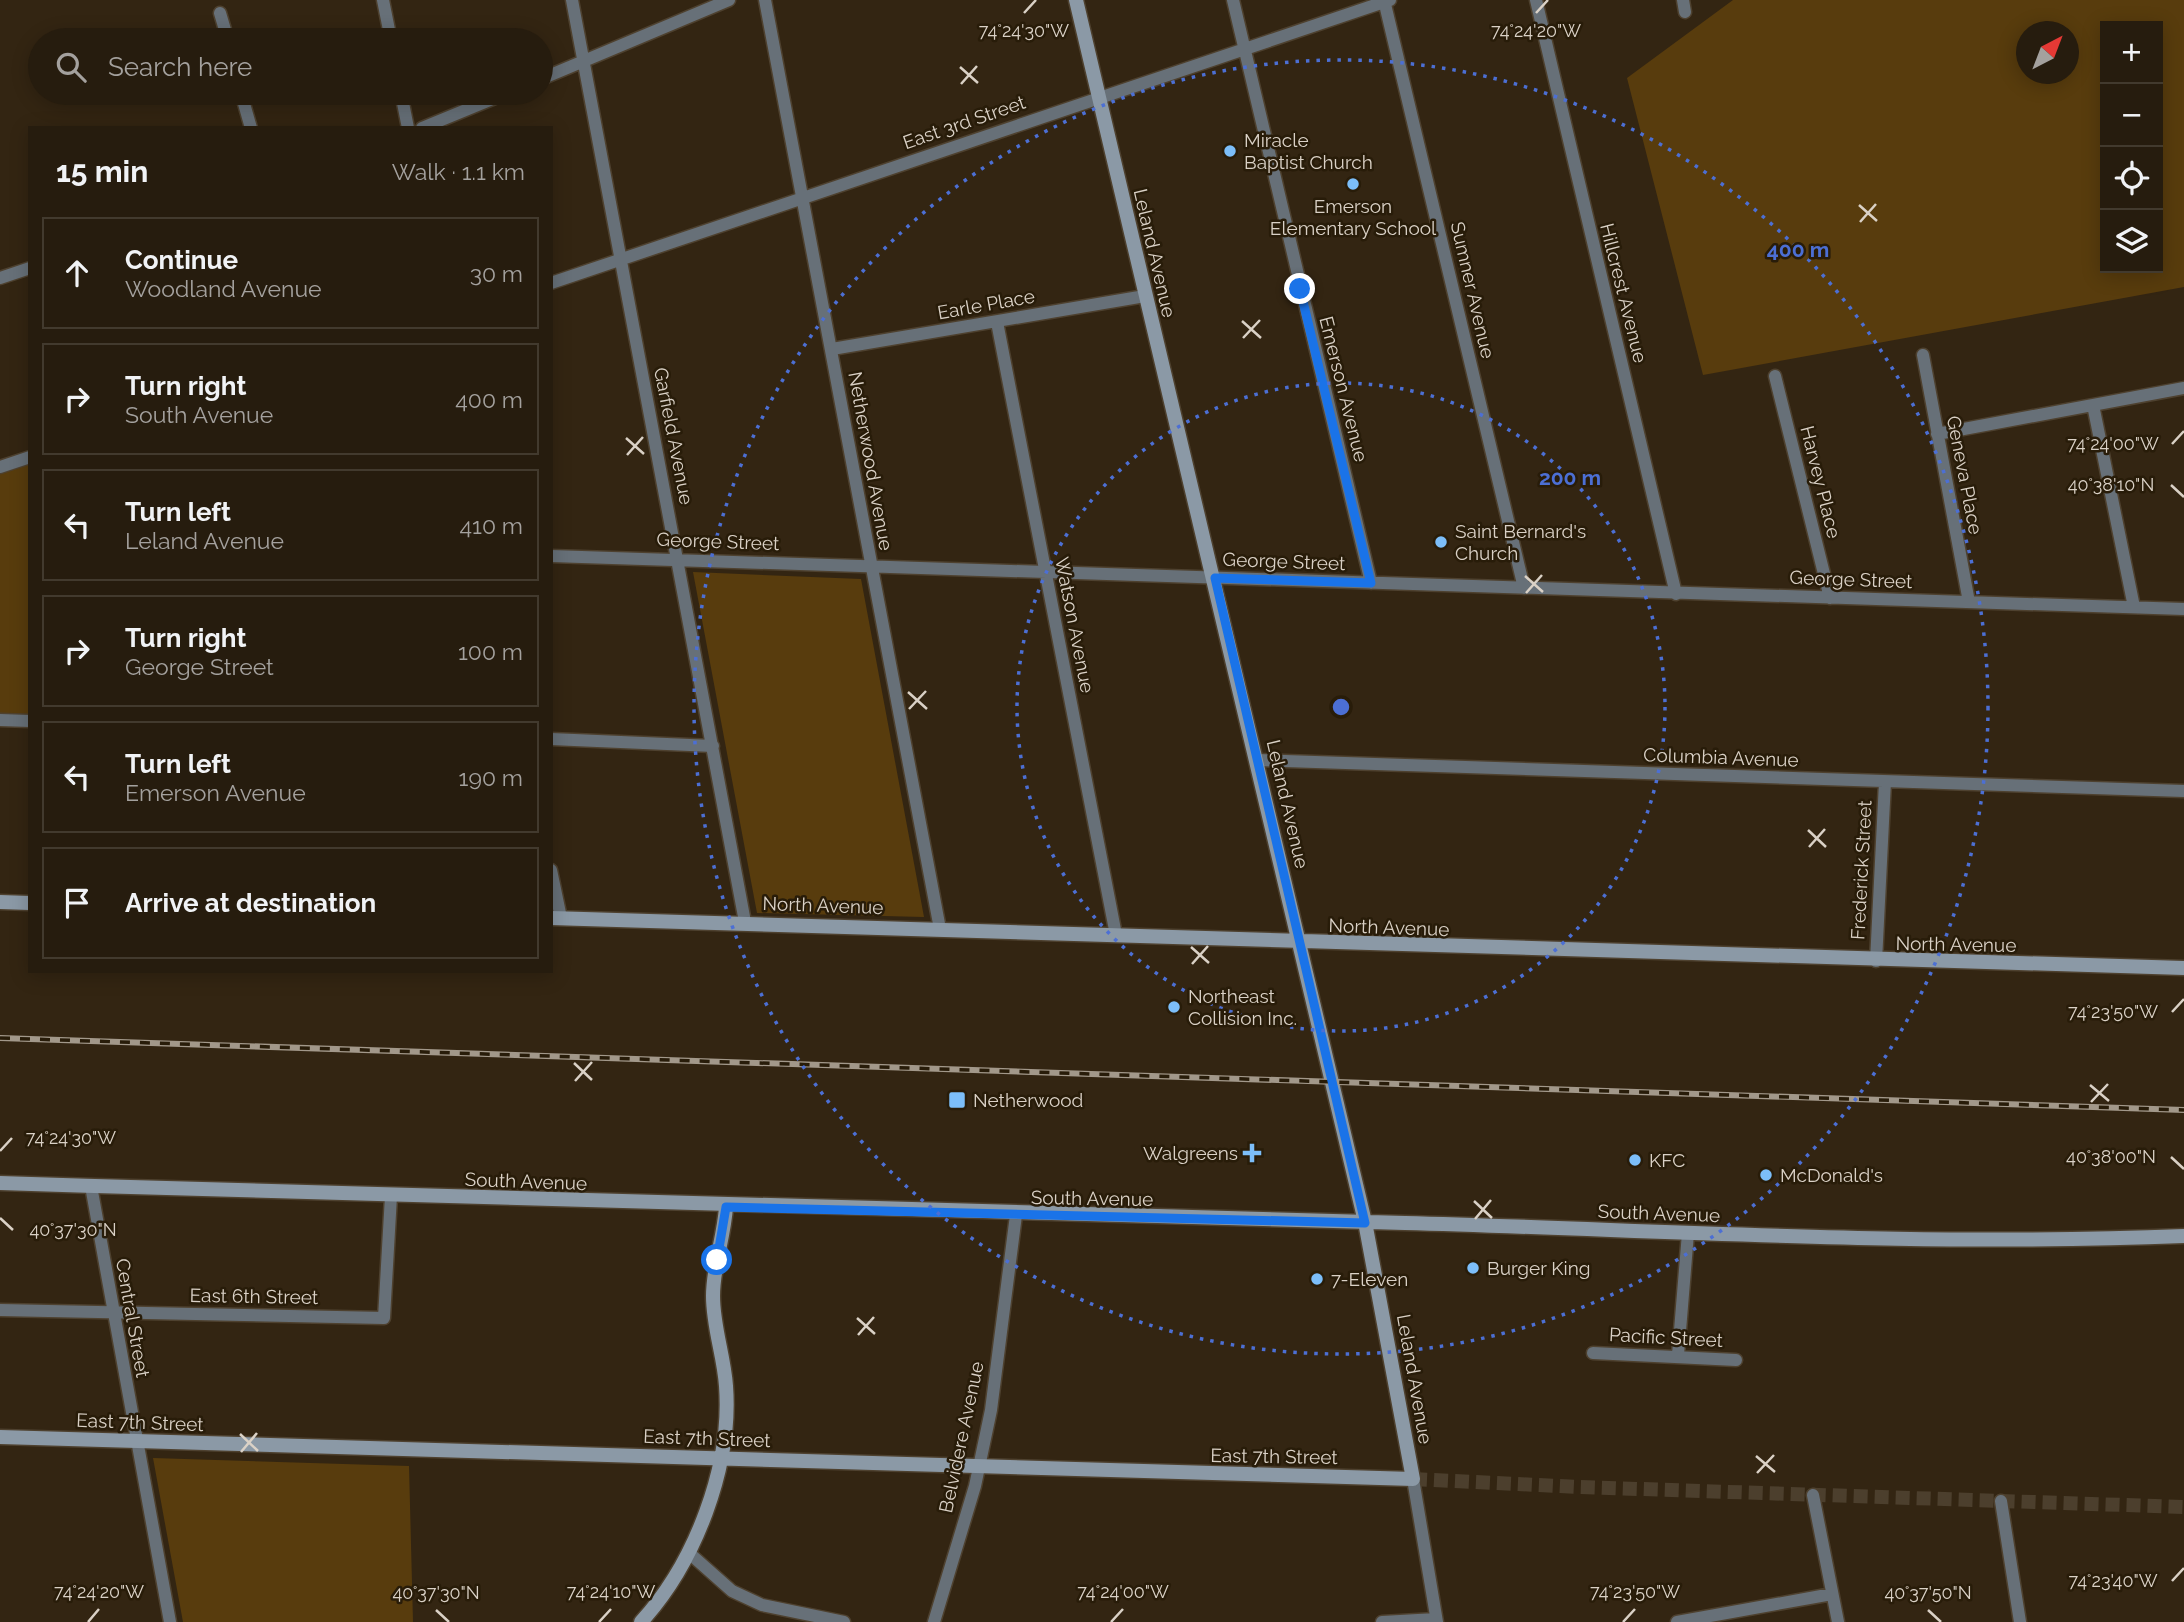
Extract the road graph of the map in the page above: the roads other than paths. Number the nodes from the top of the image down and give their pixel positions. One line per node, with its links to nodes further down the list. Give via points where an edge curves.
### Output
1 (383, 0): 11 (street)
2 (572, 0): 13 (street, Garfield Avenue)
3 (729, 0): 13 (street)
4 (765, 0): 22 (street, Netherwood Avenue)
5 (1076, 0): 15 (street, Leland Avenue)
6 (1233, 0): 12 (street, Emerson Avenue)
7 (1536, 0): 44 (street, Hillcrest Avenue)
8 (1386, 1): 12 (street, East 3rd Street); 43 (street, Sumner Avenue)
9 (220, 13): 10 (street)
10 (224, 28)
11 (389, 28)
12 (1245, 50): 15 (street, East 3rd Street); 42 (street, Emerson Avenue)
13 (584, 61): 14 (street); 23 (street, Garfield Avenue)
14 (553, 74)
15 (1099, 97): 22 (street, East 3rd Street); 27 (street, Leland Avenue)
16 (245, 105): 19 (street)
17 (403, 105): 20 (street)
18 (478, 105): 21 (street)
19 (250, 126)
20 (408, 126)
21 (427, 126)
22 (803, 197): 23 (street, East 3rd Street); 29 (street, Netherwood Avenue)
23 (619, 261): 26 (street, East 3rd Street); 38 (street, Garfield Avenue)
24 (28, 269): 25 (street)
25 (0, 278)
26 (553, 282)
27 (1145, 296): 28 (street, Earle Place); 41 (street, Leland Avenue)
28 (996, 322): 29 (street, Earle Place); 40 (street, Watson Avenue)
29 (832, 349): 39 (street, Netherwood Avenue)
30 (1923, 355): 34 (street, Geneva Place)
31 (1775, 376): 45 (street, Harvey Place)
32 (2184, 388): 33 (street)
33 (2093, 405): 34 (street); 47 (street)
34 (1937, 434): 46 (street, Geneva Place)
35 (28, 458): 36 (street)
36 (0, 467)
37 (553, 555): 38 (street, George Street)
38 (679, 560): 39 (street, George Street); 52 (street, Garfield Avenue)
39 (870, 565): 40 (street, George Street); 61 (street, Netherwood Avenue)
40 (1045, 572): 41 (street, George Street); 62 (street, Watson Avenue)
41 (1215, 578): 42 (street, George Street); 53 (street, Leland Avenue)
42 (1371, 583): 43 (street, George Street)
43 (1524, 588): 44 (street, George Street)
44 (1676, 594): 45 (street, George Street)
45 (1830, 598): 46 (street, George Street)
46 (1969, 602): 47 (street, George Street)
47 (2134, 607): 48 (street, George Street)
48 (2184, 609)
49 (0, 720): 50 (street)
50 (28, 721)
51 (553, 739): 52 (street)
52 (713, 746): 60 (street, Garfield Avenue)
53 (1258, 760): 54 (street, Columbia Avenue); 63 (street, Leland Avenue)
54 (1885, 782): 55 (street, Columbia Avenue); 64 (street, Frederick Street)
55 (2184, 791)
56 (553, 889): 59 (street)
57 (0, 902): 58 (street)
58 (28, 903)
59 (556, 918): 60 (street, North Avenue)
60 (745, 922): 61 (street, North Avenue)
61 (940, 929): 62 (street, North Avenue)
62 (1116, 935): 63 (street, North Avenue)
63 (1300, 943): 64 (street, North Avenue); 71 (street, Leland Avenue)
64 (1876, 961): 65 (street, North Avenue)
65 (2184, 968)
66 (0, 1184): 67 (street, South Avenue)
67 (91, 1186): 68 (street, South Avenue); 75 (street, Central Street)
68 (391, 1196): 69 (street, South Avenue); 75 (street, East 6th Street, via 384,1318)
69 (726, 1207): 70 (street, South Avenue); 81 (street, via 713,1297 726,1386)
70 (1016, 1215): 71 (street, South Avenue); 82 (street, Belvidere Avenue, via 991,1409)
71 (1365, 1223): 72 (street, South Avenue); 83 (street, Leland Avenue)
72 (1688, 1233): 73 (street, South Avenue, via 1914,1241); 77 (street)
73 (2184, 1236)
74 (0, 1310): 75 (street, East 6th Street)
75 (113, 1312): 80 (street, Central Street)
76 (1593, 1353): 77 (street, Pacific Street)
77 (1678, 1355): 78 (street, Pacific Street)
78 (1736, 1360)
79 (0, 1437): 80 (street, East 7th Street)
80 (136, 1441): 81 (street, East 7th Street); 89 (street, Central Street)
81 (721, 1457): 82 (street, East 7th Street); 86 (street, via 714,1491)
82 (977, 1468): 83 (street, East 7th Street); 92 (street, Belvidere Avenue)
83 (1413, 1479): 88 (street, Leland Avenue)
84 (1812, 1495): 87 (street)
85 (2001, 1501): 96 (street)
86 (688, 1552): 90 (street); 91 (street, via 733,1591 762,1605)
87 (1832, 1594): 94 (street); 95 (street)
88 (1437, 1620): 93 (street)
89 (170, 1622)
90 (641, 1622)
91 (844, 1622)
92 (934, 1622)
93 (1382, 1622)
94 (1677, 1622)
95 (1838, 1622)
96 (2020, 1622)

